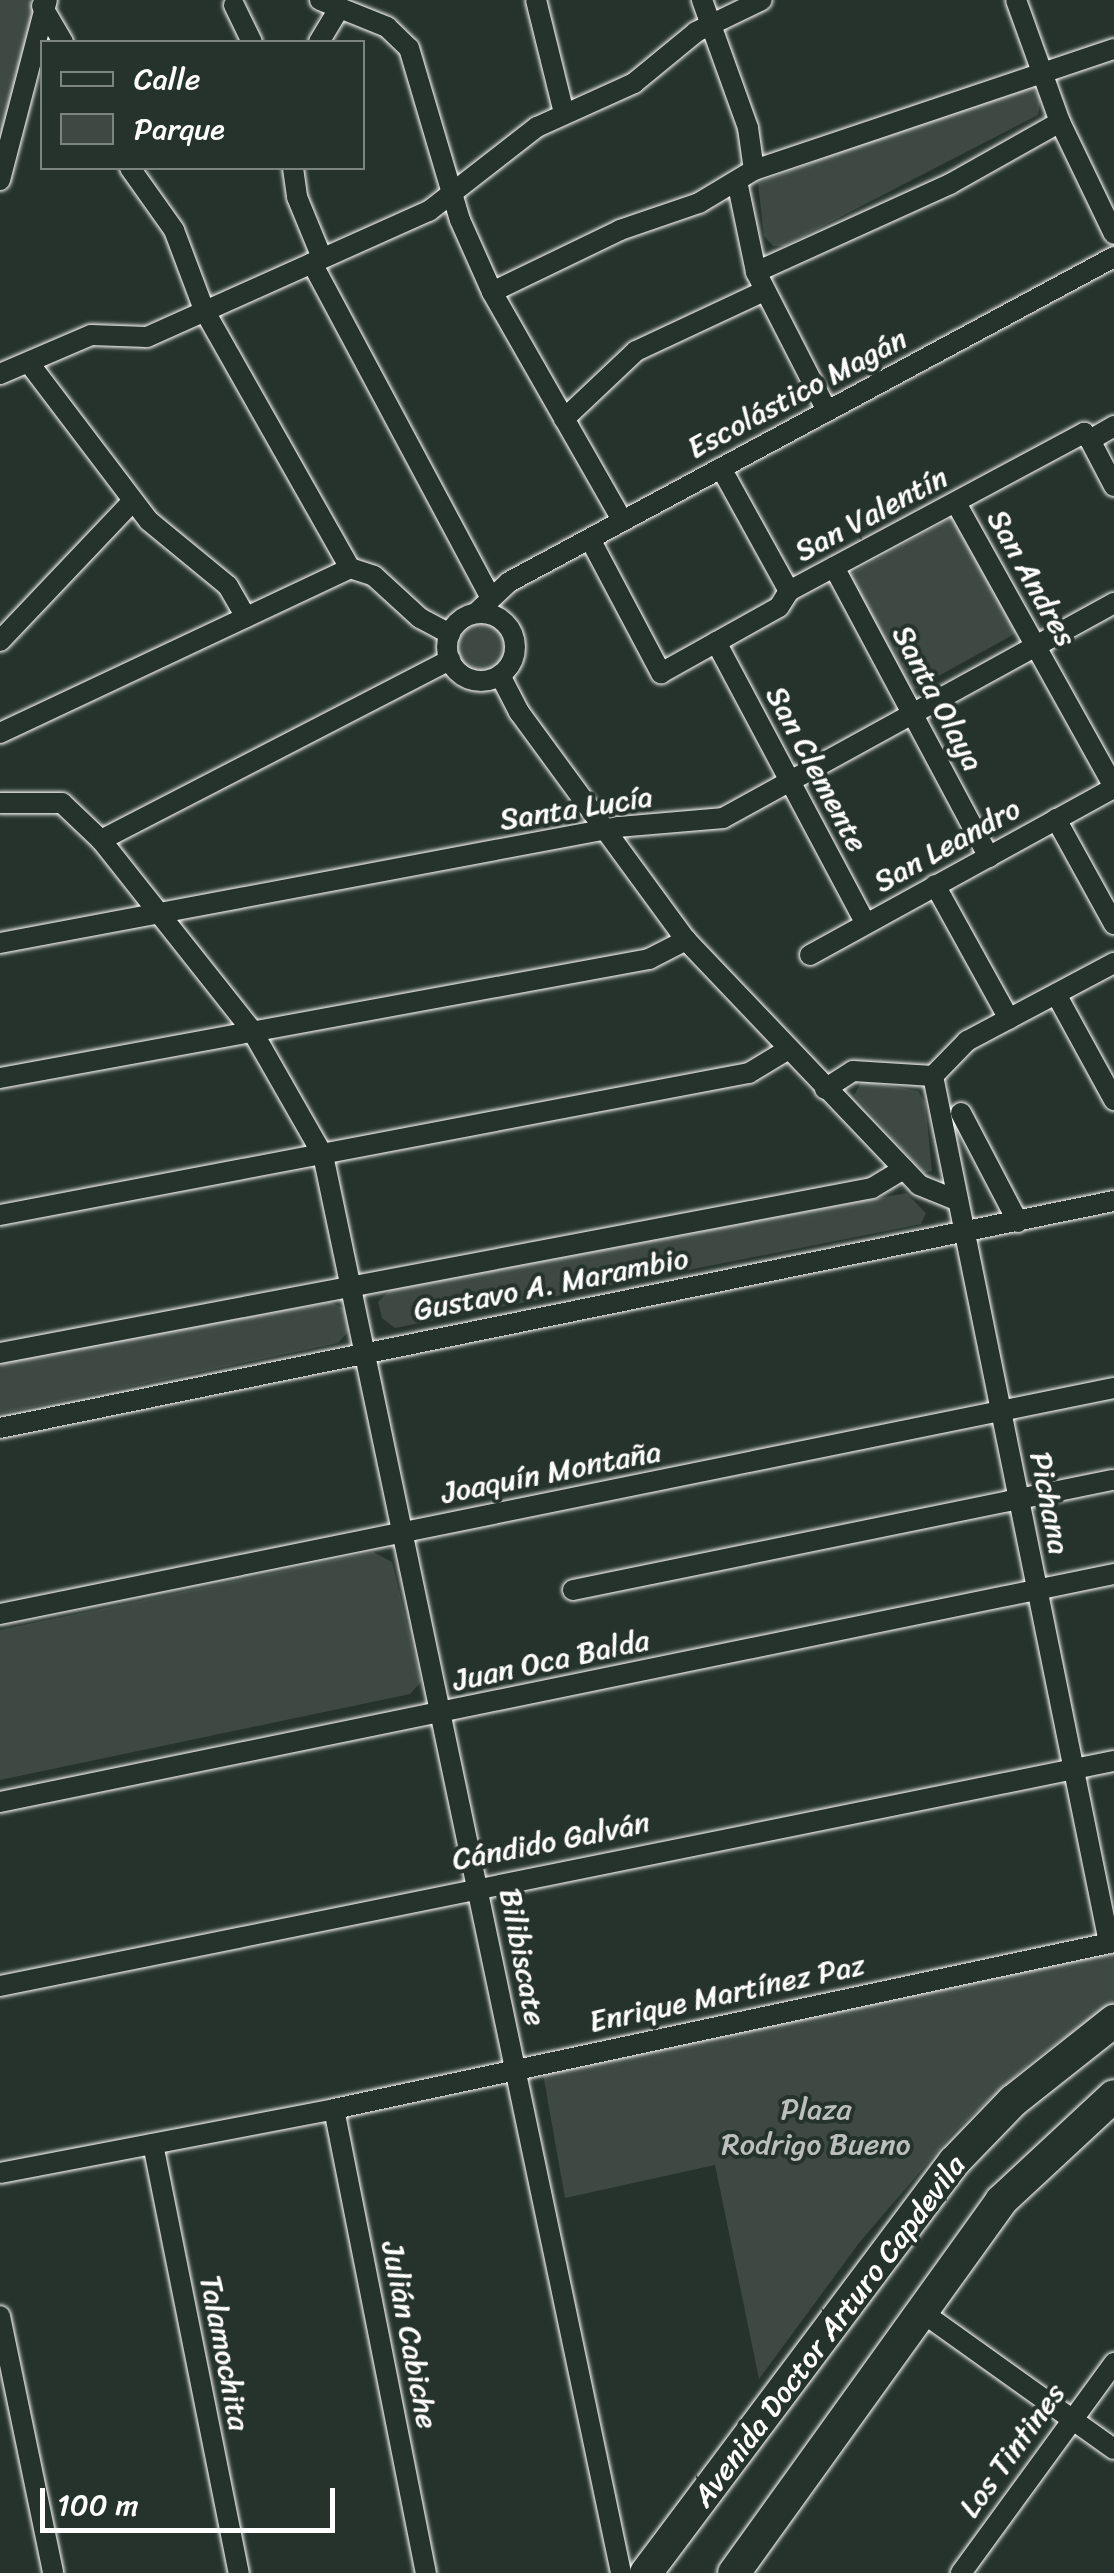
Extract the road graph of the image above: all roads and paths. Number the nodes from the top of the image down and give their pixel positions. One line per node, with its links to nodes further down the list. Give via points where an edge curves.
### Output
1 (536, 0): 14 (street)
2 (702, 0): 8 (street)
3 (762, 0): 8 (street)
4 (1016, 0): 13 (street)
5 (43, 3): 9 (street); 19 (street)
6 (234, 5): 10 (street)
7 (329, 6): 11 (street); 20 (street, via 387,27 410,48)
8 (709, 24): 14 (street, via 634,83); 18 (street, via 748,128)
9 (62, 40)
10 (251, 40)
11 (320, 40)
12 (1114, 49): 13 (street)
13 (1041, 74): 15 (street); 18 (street)
14 (564, 113): 20 (street, via 518,138)
15 (1060, 122): 21 (street); 24 (street)
16 (131, 170): 26 (street, via 180,242)
17 (293, 170): 23 (street)
18 (746, 176): 24 (street); 25 (street)
19 (0, 180)
20 (452, 194): 23 (street, via 429,211); 25 (street)
21 (1114, 234)
22 (1114, 257): 29 (street, Escolástico Magán)
23 (317, 261): 26 (street); 43 (street)
24 (760, 282): 29 (street); 30 (street, via 636,351)
25 (492, 292): 30 (street)
26 (204, 310): 27 (street, via 147,337 91,335); 39 (street)
27 (29, 363): 28 (street); 35 (street)
28 (0, 374)
29 (827, 411): 33 (street, Escolástico Magán)
30 (564, 419): 37 (street)
31 (1114, 426): 32 (street, San Valentín)
32 (1090, 440): 34 (street); 36 (street, San Valentín, via 1084,434)
33 (721, 468): 37 (street, Escolástico Magán); 42 (street)
34 (1114, 486)
35 (132, 501): 46 (street, via 228,586); 49 (street)
36 (956, 503): 40 (street, San Valentín); 51 (street, San Andres)
37 (622, 520): 38 (street, Escolástico Magán)
38 (590, 538): 41 (street, Escolástico Magán); 50 (street, San Valentín, via 661,673)
39 (350, 568): 46 (street); 48 (street, via 374,576 420,618)
40 (834, 568): 42 (street, San Valentín); 54 (street, Santa Olaya)
41 (509, 582): 43 (street, Escolástico Magán); 47 (street)
42 (790, 591): 50 (street, San Valentín, via 779,607)
43 (489, 595): 45 (street, Escolástico Magán)
44 (1114, 603): 51 (street, Santa Lucía)
45 (476, 613): 47 (street, via 497,616); 48 (street, Escolástico Magán)
46 (246, 617): 55 (street)
47 (512, 632): 53 (street, via 516,654)
48 (450, 634): 52 (street)
49 (0, 641)
50 (716, 642): 56 (street, San Clemente)
51 (1037, 646): 54 (street, Santa Lucía); 57 (street, San Andres)
52 (450, 660): 53 (street, via 472,680); 61 (street)
53 (500, 676): 60 (street)
54 (914, 714): 56 (street, Santa Lucía); 62 (street, Santa Olaya)
55 (0, 733)
56 (790, 784): 60 (street, Santa Lucía, via 724,818); 65 (street, San Clemente)
57 (1114, 788): 59 (street, San Leandro)
58 (2, 800): 61 (street, Bilibiscate, via 62,803)
59 (1056, 819): 62 (street, San Leandro); 66 (street)
60 (604, 830): 64 (street, Santa Lucía); 67 (street)
61 (101, 840): 64 (street, Bilibiscate)
62 (989, 857): 63 (street, San Leandro)
63 (935, 885): 65 (street, San Leandro); 72 (street)
64 (166, 915): 68 (street, Santa Lucía); 73 (street, Bilibiscate)
65 (866, 924): 69 (street, San Leandro)
66 (1114, 924)
67 (686, 940): 73 (street, via 649,959); 74 (street)
68 (0, 943)
69 (810, 954)
70 (1114, 963): 71 (street)
71 (1056, 994): 72 (street); 78 (street)
72 (1009, 1019): 75 (street, via 968,1041)
73 (251, 1030): 76 (street); 80 (street, Bilibiscate)
74 (786, 1050): 77 (street); 80 (street, via 748,1073)
75 (933, 1076): 77 (street, via 853,1071); 82 (street, Pichana)
76 (0, 1078)
77 (825, 1089): 81 (street)
78 (1114, 1100)
79 (961, 1114): 85 (street)
80 (323, 1155): 84 (street); 87 (street, Bilibiscate)
81 (904, 1169): 82 (street, via 927,1192); 87 (street, via 872,1188)
82 (956, 1200): 86 (street, Pichana)
83 (1114, 1201): 85 (street, Gustavo A. Marambio)
84 (0, 1215)
85 (1018, 1222): 86 (street, Gustavo A. Marambio)
86 (962, 1232): 88 (street, Gustavo A. Marambio); 91 (street, Pichana)
87 (352, 1285): 88 (street, Bilibiscate); 89 (street)
88 (366, 1352): 92 (street, Gustavo A. Marambio); 95 (street, Bilibiscate)
89 (0, 1353)
90 (1114, 1388): 91 (street, Joaquín Montaña)
91 (1001, 1412): 94 (street, Pichana); 95 (street, Joaquín Montaña)
92 (0, 1428)
93 (1112, 1480): 94 (street)
94 (1019, 1502): 97 (street); 98 (street, Pichana)
95 (407, 1532): 99 (street, Joaquín Montaña); 100 (street, Bilibiscate)
96 (1114, 1574): 98 (street, Juan Oca Balda)
97 (573, 1590)
98 (1036, 1590): 100 (street, Juan Oca Balda); 102 (street, Pichana)
99 (0, 1614)
100 (445, 1712): 103 (street, Juan Oca Balda); 104 (street, Bilibiscate)
101 (1114, 1761): 102 (street, Cándido Galván)
102 (1074, 1770): 104 (street, Cándido Galván); 105 (street, Pichana)
103 (0, 1802)
104 (479, 1885): 106 (street, Cándido Galván); 108 (street, Bilibiscate)
105 (1111, 1942): 108 (street, Enrique Martínez Paz)
106 (0, 1986)
107 (1114, 2022): 122 (main road, Avenida Doctor Arturo Capdevila, via 1013,2101 954,2162)
108 (514, 2070): 110 (street, Enrique Martínez Paz); 121 (street, Bilibiscate)
109 (1114, 2096): 113 (main road, Avenida Doctor Arturo Capdevila, via 1001,2201)
110 (334, 2109): 111 (street, Enrique Martínez Paz); 120 (street, Julián Cabiche)
111 (153, 2144): 112 (street, Enrique Martínez Paz); 119 (street, Talamochita)
112 (0, 2174)
113 (918, 2310): 116 (street); 123 (main road, Avenida Doctor Arturo Capdevila)
114 (0, 2316): 118 (street)
115 (1114, 2363): 116 (street, Los Tintines)
116 (1069, 2418): 117 (street); 124 (street, Los Tintines)
117 (1114, 2449)
118 (53, 2573)
119 (239, 2573)
120 (426, 2573)
121 (621, 2573)
122 (646, 2573)
123 (734, 2573)
124 (961, 2573)

